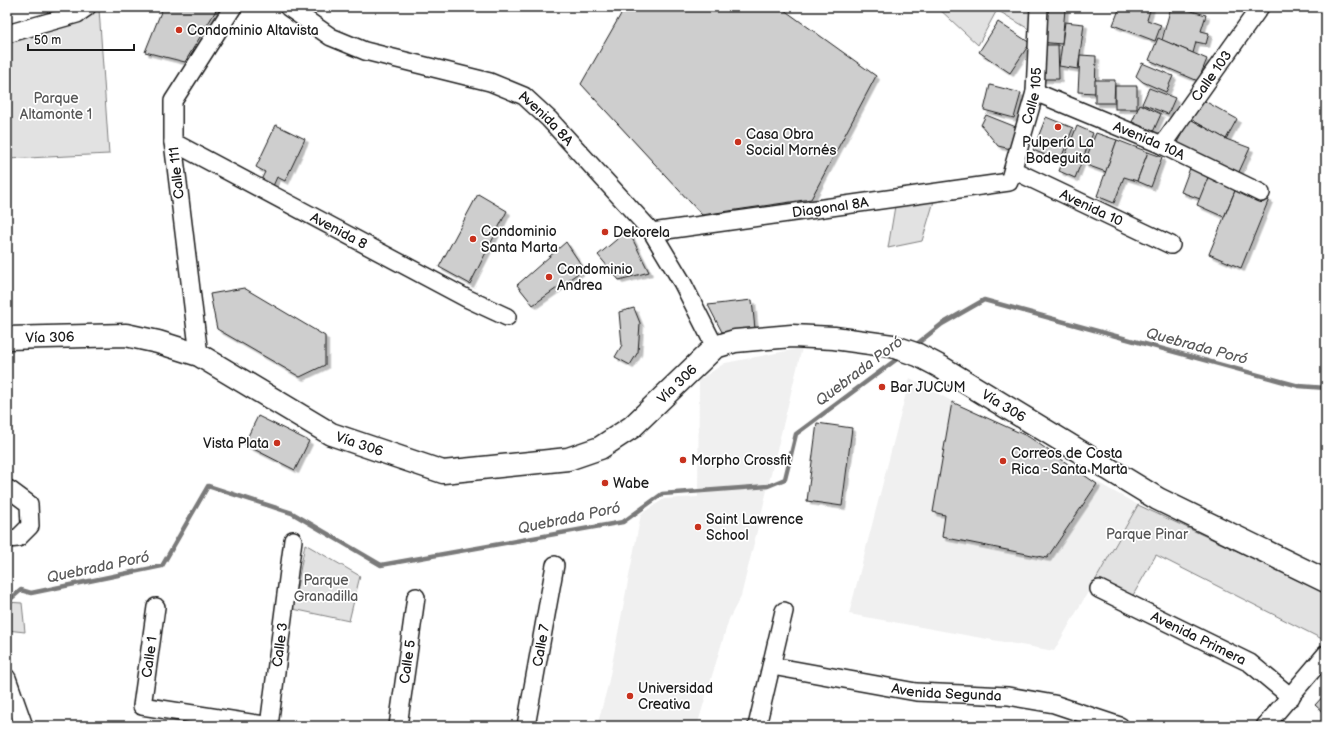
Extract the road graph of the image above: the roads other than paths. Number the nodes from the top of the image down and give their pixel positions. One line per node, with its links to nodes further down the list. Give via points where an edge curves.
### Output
1 (87, 7): 6 (street, via 77,14)
2 (233, 7): 8 (street, Calle 111, via 173,101)
3 (288, 7): 12 (street, Avenida 8A, via 331,37 365,51 490,82 524,96 549,119)
4 (1039, 7): 7 (street, Calle 105)
5 (1260, 7): 9 (street, Calle 103)
6 (7, 34)
7 (1035, 92): 9 (street, Avenida 10A); 10 (street, Calle 105)
8 (173, 142): 14 (street, Avenida 8, via 466,298); 17 (street, Calle 111)
9 (1162, 145): 11 (street, Avenida 10A)
10 (1011, 176): 12 (street, Diagonal 8A); 13 (street, Avenida 10)
11 (1261, 193)
12 (652, 232): 16 (street, Avenida 8A, via 682,282)
13 (1171, 245)
14 (507, 317)
15 (7, 338): 17 (street, Vía 306, via 126,335)
16 (715, 346): 17 (street, Vía 306, via 632,427 600,448 568,459 442,472 331,434); 22 (street, Vía 306, via 735,341 792,336 834,338 892,346 918,355 1032,421 1158,499)
17 (199, 355)
18 (7, 492): 19 (street, via 10,490 29,504 30,526 18,538)
19 (7, 539)
20 (293, 540): 32 (street, Calle 3)
21 (555, 565): 34 (street, Calle 7)
22 (1326, 581)
23 (1099, 589): 30 (street, Avenida Primera, via 1250,663)
24 (416, 597): 33 (street, Calle 5)
25 (156, 607): 32 (street, Calle 1, via 142,706)
26 (784, 612): 28 (street)
27 (1326, 654): 30 (street)
28 (772, 666): 35 (street); 36 (street, Avenida Segunda, via 916,692 1008,696 1054,704)
29 (7, 678): 31 (street)
30 (1291, 697): 37 (street)
31 (24, 726)
32 (270, 726)
33 (398, 726)
34 (526, 726)
35 (757, 726)
36 (1120, 726)
37 (1266, 726)

